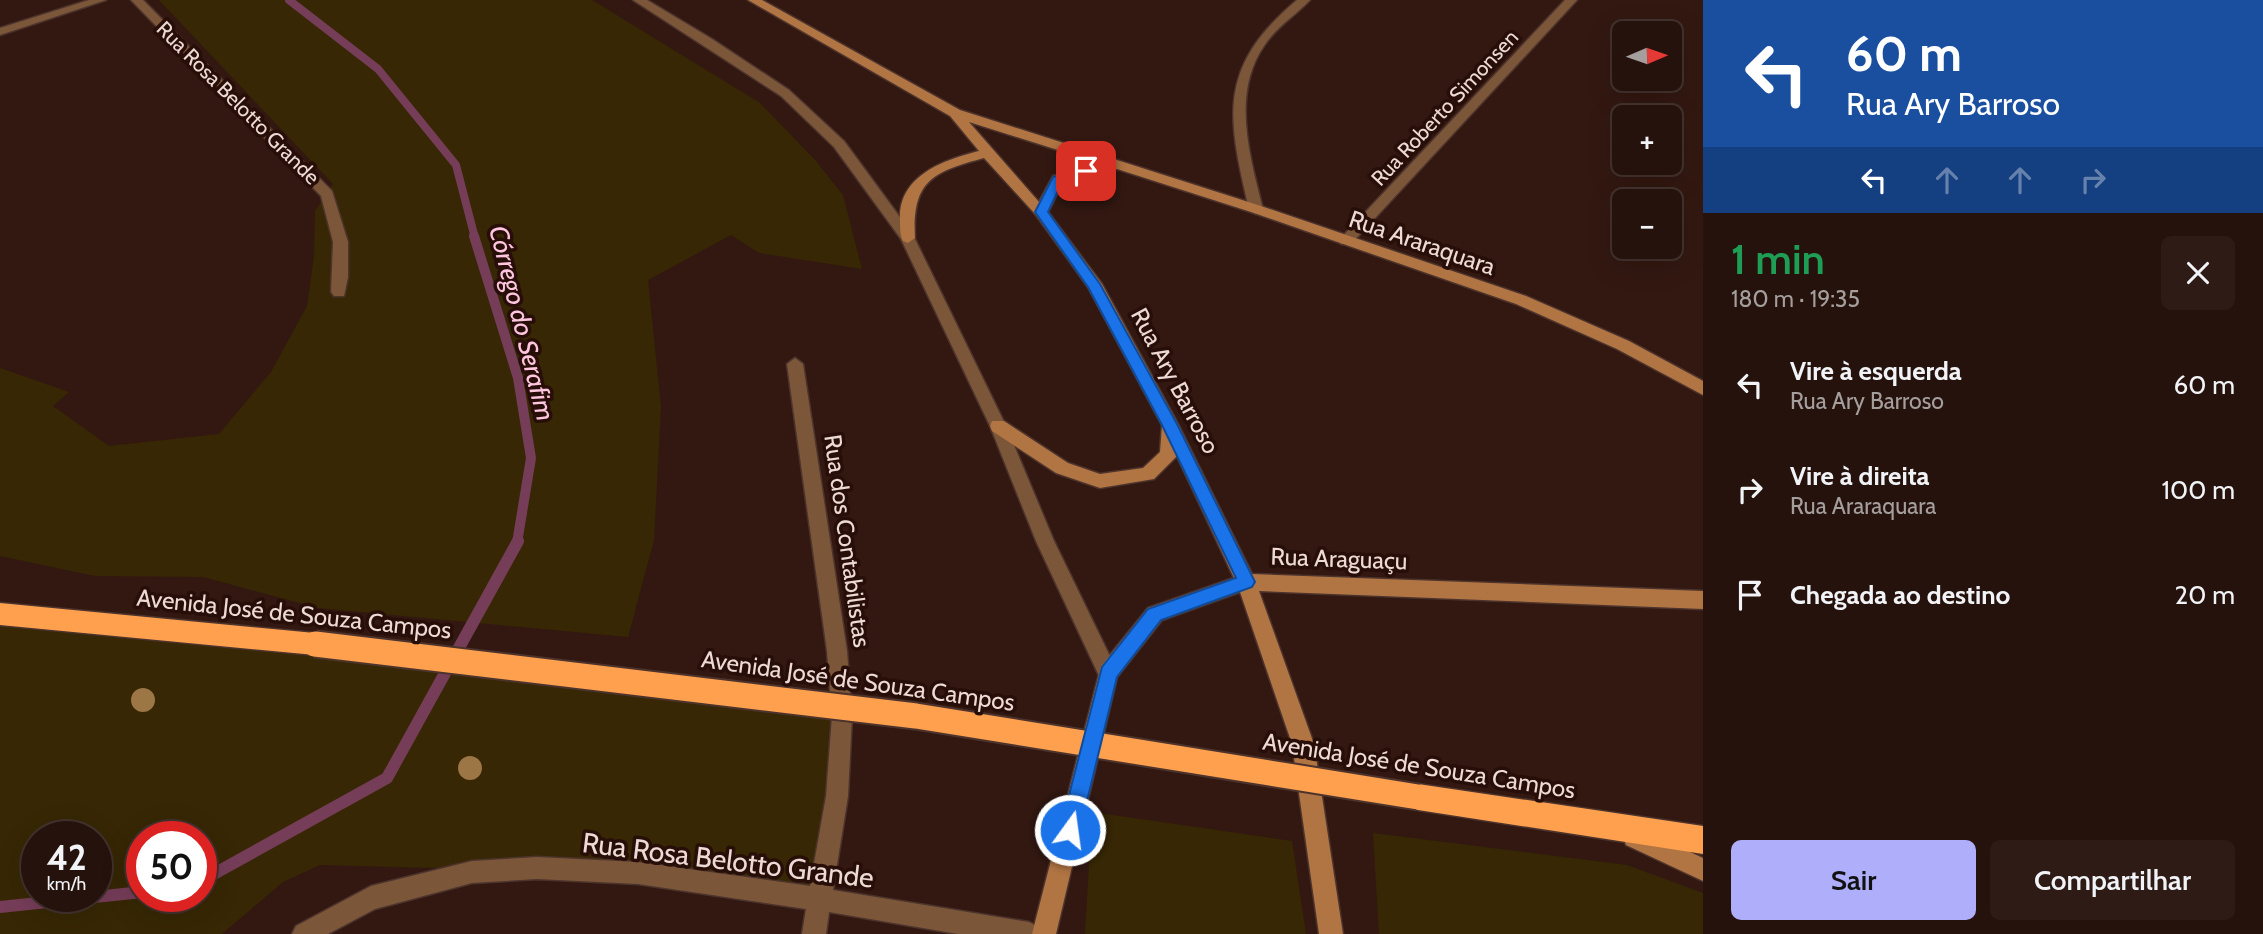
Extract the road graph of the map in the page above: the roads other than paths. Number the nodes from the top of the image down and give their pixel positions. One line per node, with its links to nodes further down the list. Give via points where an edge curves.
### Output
1 (100, 0): 7 (street)
2 (137, 0): 15 (street, Rua Rosa Belotto Grande, via 327,194 343,253)
3 (639, 0): 13 (street, via 785,93 839,144)
4 (754, 0): 8 (main road, Rua Ary Barroso)
5 (1571, 0): 14 (street, Rua Roberto Simonsen)
6 (1296, 3): 11 (street, via 1257,45 1241,77 1237,117)
7 (0, 32)
8 (955, 113): 9 (main road, Rua Ary Barroso); 10 (main road, Rua Araraquara)
9 (986, 153): 12 (main road, Rua Ary Barroso); 13 (main road, via 956,161 922,179 908,205)
10 (1115, 165): 11 (main road, Rua Araraquara); 12 (main road, via 1058,180)
11 (1256, 209): 14 (main road, Rua Araraquara)
12 (1041, 212): 18 (main road, Rua Ary Barroso, via 1094,284)
13 (908, 238): 19 (street)
14 (1346, 241): 17 (main road, Rua Araraquara, via 1521,300 1623,345)
15 (339, 292)
16 (795, 364): 27 (street, Rua dos Contabilistas, via 837,651 842,716 837,796)
17 (1703, 389)
18 (1170, 424): 19 (main road, via 1169,455 1149,474 1100,481 1062,468); 20 (main road, Rua Ary Barroso)
19 (999, 426): 23 (street, via 1045,541)
20 (1246, 582): 21 (main road, Rua Araguaçu); 23 (main road, Rua Araguaçu, via 1155,614); 32 (main road, Rua Ary Barroso, via 1303,744)
21 (1703, 600)
22 (0, 614): 24 (highway, Avenida José de Souza Campos, bridge, via 315,644 916,716)
23 (1108, 673): 31 (main road, Rua Araguaçu)
24 (1613, 827): 25 (highway, Avenida José de Souza Campos); 26 (main road)
25 (1703, 841)
26 (1703, 870)
27 (820, 899): 28 (street, Rua Rosa Belotto Grande, via 638,873 472,872 371,898); 29 (street, Rua dos Contabilistas); 30 (street, Rua Rosa Belotto Grande)
28 (304, 934)
29 (814, 934)
30 (1029, 934)
31 (1044, 934)
32 (1331, 934)

